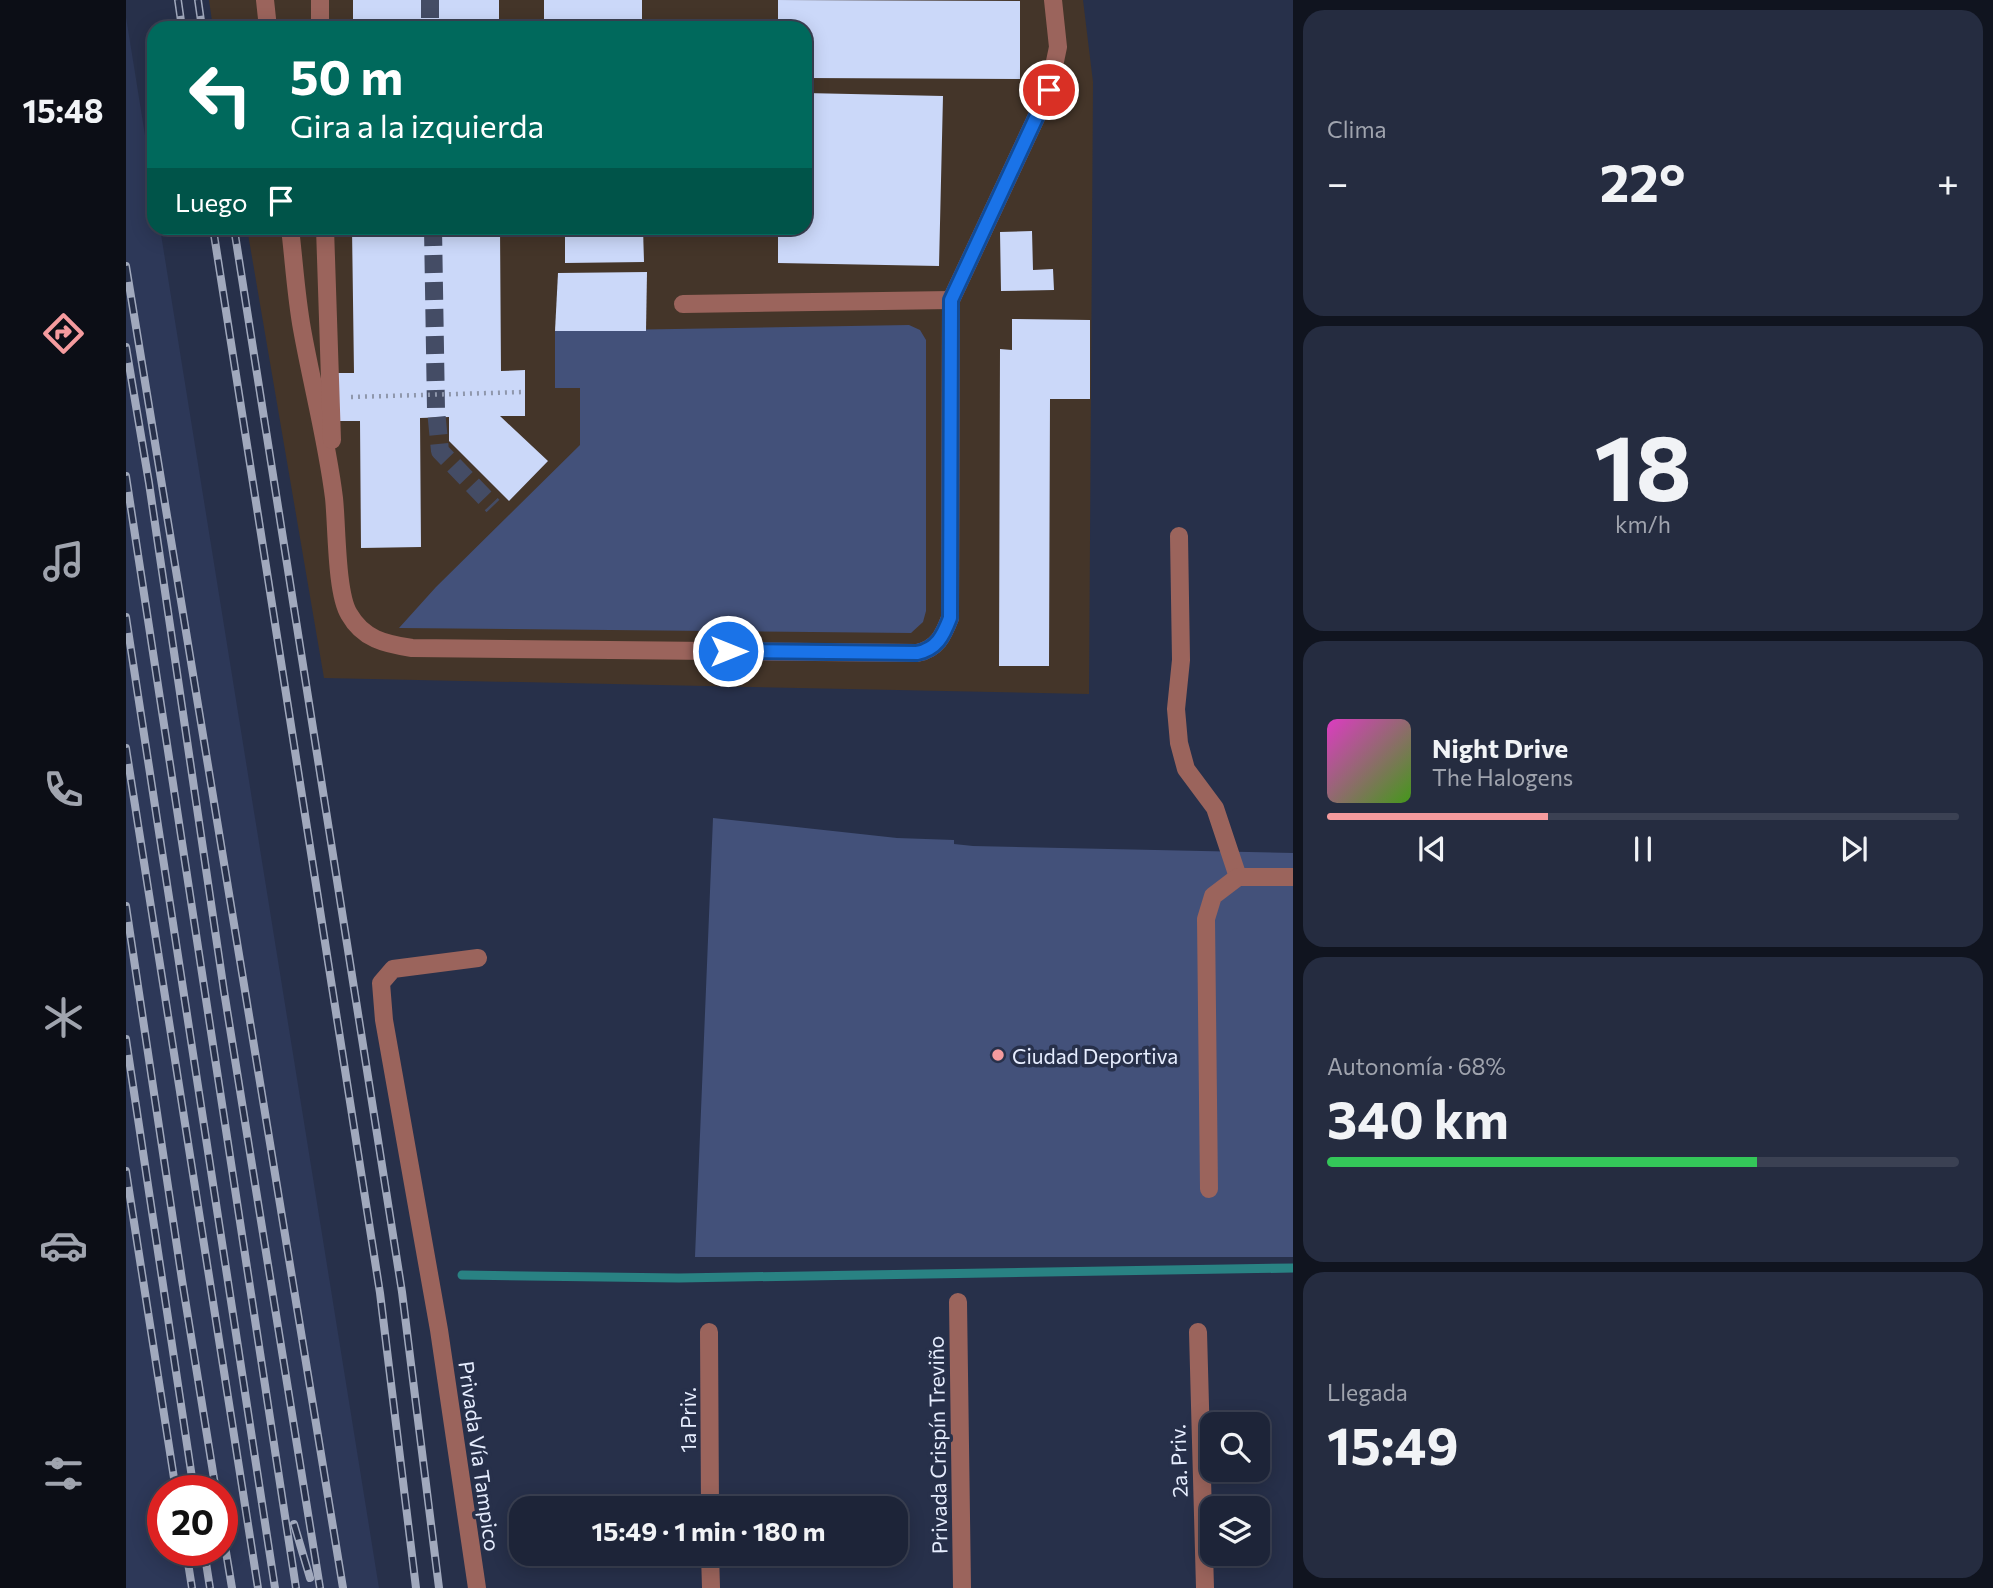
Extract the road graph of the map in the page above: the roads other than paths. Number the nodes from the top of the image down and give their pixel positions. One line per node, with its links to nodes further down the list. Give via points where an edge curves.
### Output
1 (265, 0): 4 (street)
2 (320, 0): 5 (street)
3 (1054, 0): 8 (street, via 1058,47 1049,90)
4 (267, 21)
5 (320, 21)
6 (291, 235): 10 (street, via 301,325)
7 (326, 235): 10 (street)
8 (951, 300): 9 (street); 10 (street, via 950,618 942,639 929,651 412,648 383,644 369,637 346,611)
9 (683, 303)
10 (333, 496)
11 (1179, 536): 12 (street, via 1179,743 1186,769 1215,808)
12 (1238, 877): 13 (street); 15 (street, via 1213,896 1206,919)
13 (1293, 877)
14 (478, 958): 21 (street, Privada Vía Tampico, via 393,969 381,983)
15 (1209, 1189)
16 (958, 1302): 23 (street, Privada Crispín Treviño)
17 (709, 1332): 19 (street, 1a Priv.)
18 (1198, 1332): 24 (street, 2a. Priv.)
19 (710, 1496)
20 (710, 1566): 22 (street)
21 (477, 1588)
22 (710, 1588)
23 (961, 1588)
24 (1205, 1588)

